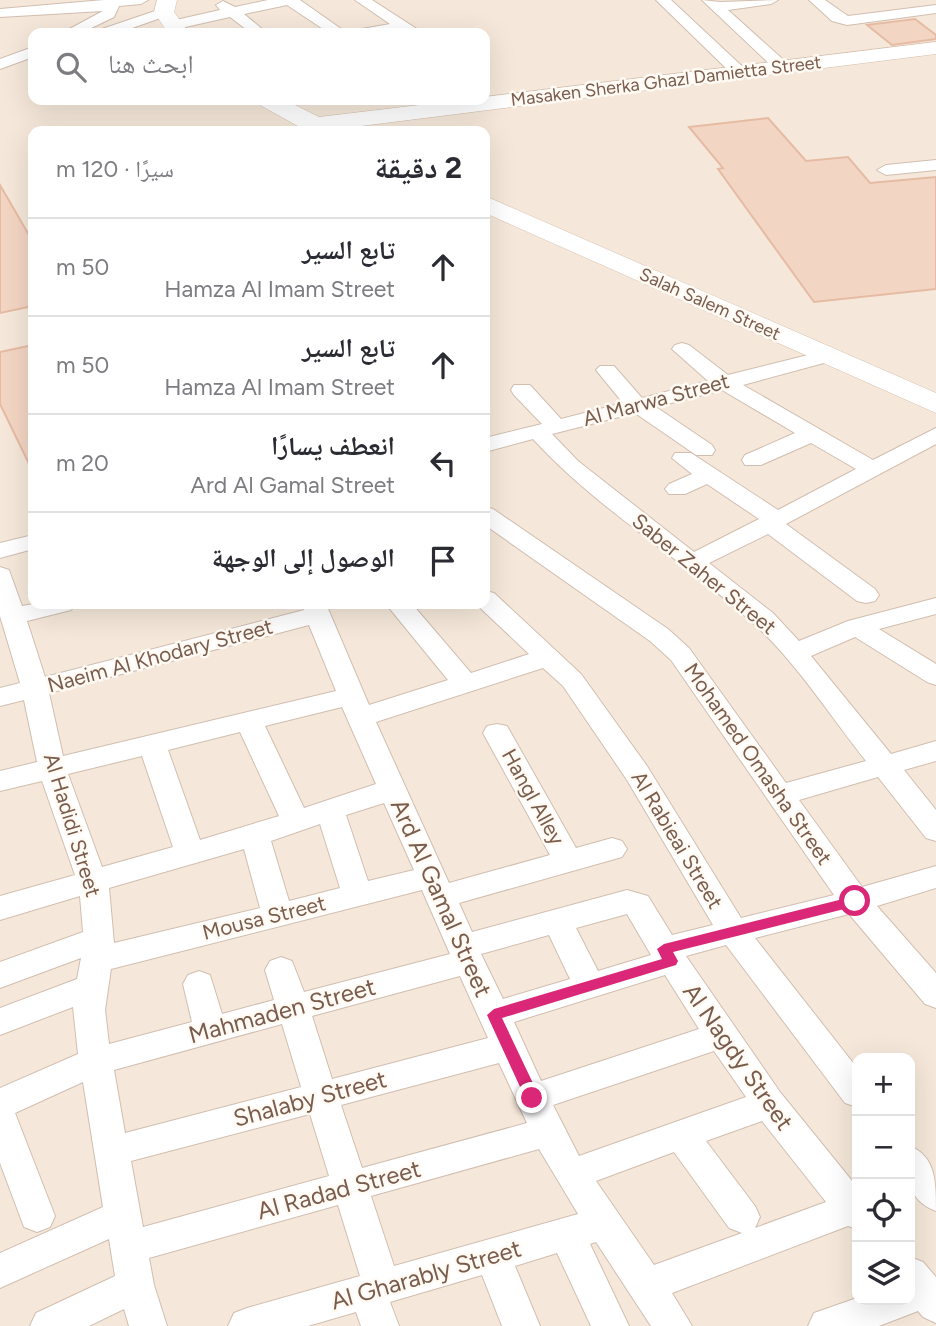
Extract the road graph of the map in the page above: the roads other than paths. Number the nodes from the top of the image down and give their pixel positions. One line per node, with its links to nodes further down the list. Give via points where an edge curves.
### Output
1 (141, 0): 9 (street)
2 (216, 0): 13 (street)
3 (289, 0): 13 (street); 20 (street)
4 (362, 0): 21 (street)
5 (663, 0): 15 (street)
6 (771, 0): 8 (street)
7 (816, 0): 11 (street, via 847,21)
8 (747, 1): 10 (street)
9 (110, 3): 14 (street); 17 (street, via 108,14)
10 (716, 6): 15 (street); 25 (street)
11 (929, 7): 16 (street)
12 (171, 12): 13 (street); 18 (street)
13 (232, 12): 19 (street)
14 (0, 13)
15 (680, 17): 26 (street)
16 (936, 22)
17 (80, 28)
18 (120, 28)
19 (253, 28)
20 (331, 28)
21 (406, 28)
22 (936, 48): 25 (street, Masaken Sherka Ghazl Damietta Street)
23 (28, 54): 24 (street)
24 (0, 64)
25 (782, 67): 26 (street, Masaken Sherka Ghazl Damietta Street)
26 (739, 72): 31 (street, Masaken Sherka Ghazl Damietta Street)
27 (22, 73): 28 (street)
28 (0, 75)
29 (277, 105): 30 (street)
30 (316, 126)
31 (335, 126)
32 (936, 165): 33 (street)
33 (886, 170)
34 (490, 206): 36 (street, Salah Salem Street)
35 (682, 349): 38 (street)
36 (828, 356): 38 (street, Al Marwa Street); 41 (street, Salah Salem Street)
37 (607, 370): 40 (street)
38 (723, 382): 40 (street, Al Marwa Street); 43 (street)
39 (522, 390): 42 (street)
40 (636, 404): 42 (street, Al Marwa Street); 48 (street, via 694,454)
41 (936, 404)
42 (546, 429): 45 (street, Al Marwa Street); 54 (street, Saber Zaher Street, via 570,466)
43 (812, 434): 46 (street); 47 (street)
44 (936, 435): 47 (street)
45 (490, 444)
46 (753, 460)
47 (872, 469): 51 (street)
48 (709, 475): 49 (street); 51 (street)
49 (677, 489)
50 (490, 517): 79 (street, Mohamed Omasha Street, via 680,654)
51 (774, 522): 54 (street); 56 (street)
52 (28, 543): 53 (street)
53 (0, 551)
54 (693, 562): 64 (street, Saber Zaher Street, via 764,619)
55 (0, 575): 62 (street, Al Hadidi Street)
56 (866, 595)
57 (490, 604): 65 (street, Al Rabieai Street)
58 (936, 606): 63 (street)
59 (43, 609): 62 (street)
60 (317, 609): 68 (street, Naeim Al Khodary Street); 70 (street, Ard Al Gamal Street)
61 (402, 609): 67 (street)
62 (13, 617): 68 (street, Al Hadidi Street)
63 (857, 627): 64 (street); 66 (street)
64 (796, 653): 75 (street, Saber Zaher Street)
65 (549, 657): 67 (street); 95 (street, Al Rabieai Street, via 572,680 637,773)
66 (936, 676)
67 (466, 684): 70 (street)
68 (35, 688): 69 (street, Naeim Al Khodary Street); 76 (street, Al Hadidi Street)
69 (0, 697)
70 (356, 707): 71 (street); 78 (street, Ard Al Gamal Street)
71 (249, 721): 73 (street); 81 (street)
72 (497, 733): 86 (street, Hangl Alley)
73 (152, 744): 76 (street); 85 (street)
74 (936, 751): 75 (street)
75 (884, 765): 79 (street); 82 (street, Saber Zaher Street)
76 (52, 769): 77 (street); 88 (street, Al Hadidi Street)
77 (0, 781)
78 (393, 789): 80 (street); 89 (street, Ard Al Gamal Street)
79 (779, 795): 91 (street, Mohamed Omasha Street)
80 (330, 811): 81 (street); 90 (street)
81 (296, 822): 83 (street)
82 (936, 830)
83 (255, 835): 85 (street); 93 (street)
84 (612, 849): 86 (street, Hangl Alley)
85 (190, 855): 88 (street)
86 (568, 861): 89 (street, Hangl Alley)
87 (936, 877): 91 (street)
88 (92, 881): 92 (street); 98 (street, Al Hadidi Street)
89 (436, 887): 90 (street, Mousa Street); 96 (street, Ard Al Gamal Street)
90 (357, 895): 93 (street, Mousa Street)
91 (855, 901): 95 (street); 103 (street, Mohamed Omasha Street)
92 (0, 908)
93 (277, 914): 98 (street, Mousa Street)
94 (557, 921): 96 (street, Al Nagdy Street); 97 (street, Al Nagdy Street, via 632,902); 102 (street)
95 (734, 933): 97 (street); 111 (street, Al Rabieai Street)
96 (466, 954): 104 (street, Mahmaden Street); 105 (street, Ard Al Gamal Street)
97 (667, 955): 102 (street); 108 (street, Al Nagdy Street)
98 (96, 962): 100 (street); 106 (street); 110 (street, Al Hadidi Street, via 89,1010)
99 (281, 970): 104 (street)
100 (0, 975)
101 (199, 984): 107 (street)
102 (590, 986): 105 (street)
103 (936, 995)
104 (293, 1008): 107 (street, Mahmaden Street); 112 (street)
105 (494, 1015): 109 (street, Ard Al Gamal Street)
106 (0, 1022)
107 (210, 1031): 110 (street, Mahmaden Street)
108 (719, 1035): 113 (street); 115 (street, Al Nagdy Street)
109 (508, 1048): 112 (street, Shalaby Street); 113 (street, Ard Al Gamal Street)
110 (96, 1061): 114 (street); 119 (street, Al Hadidi Street)
111 (852, 1086)
112 (321, 1096): 119 (street, Shalaby Street); 122 (street)
113 (532, 1098): 117 (street, Ard Al Gamal Street)
114 (0, 1104)
115 (768, 1104): 118 (street); 124 (street, Al Nagdy Street)
116 (0, 1116): 126 (street)
117 (548, 1132): 121 (street, Ard Al Gamal Street); 122 (street, Al Radad Street)
118 (681, 1135): 121 (street); 127 (street)
119 (113, 1151): 129 (street, Al Hadidi Street)
120 (915, 1168): 123 (street)
121 (571, 1174): 128 (street, Ard Al Gamal Street)
122 (350, 1187): 129 (street, Al Radad Street); 135 (street)
123 (936, 1195)
124 (852, 1207)
125 (852, 1212): 134 (street)
126 (37, 1216)
127 (742, 1217)
128 (605, 1223): 130 (street, Al Gharably Street); 134 (street, Ard Al Gamal Street)
129 (127, 1231): 132 (street); 133 (street, Al Hadidi Street)
130 (567, 1235): 131 (street, Al Gharably Street); 143 (street)
131 (493, 1256): 135 (street, Al Gharably Street); 142 (street)
132 (0, 1271)
133 (135, 1285): 139 (street); 140 (street, Al Hadidi Street)
134 (647, 1285): 137 (street, Ard Al Gamal Street)
135 (375, 1290): 138 (street, Al Gharably Street); 141 (street)
136 (917, 1294): 144 (street)
137 (666, 1324)
138 (255, 1325)
139 (48, 1326)
140 (148, 1326)
141 (380, 1326)
142 (522, 1326)
143 (610, 1326)
144 (827, 1326)

